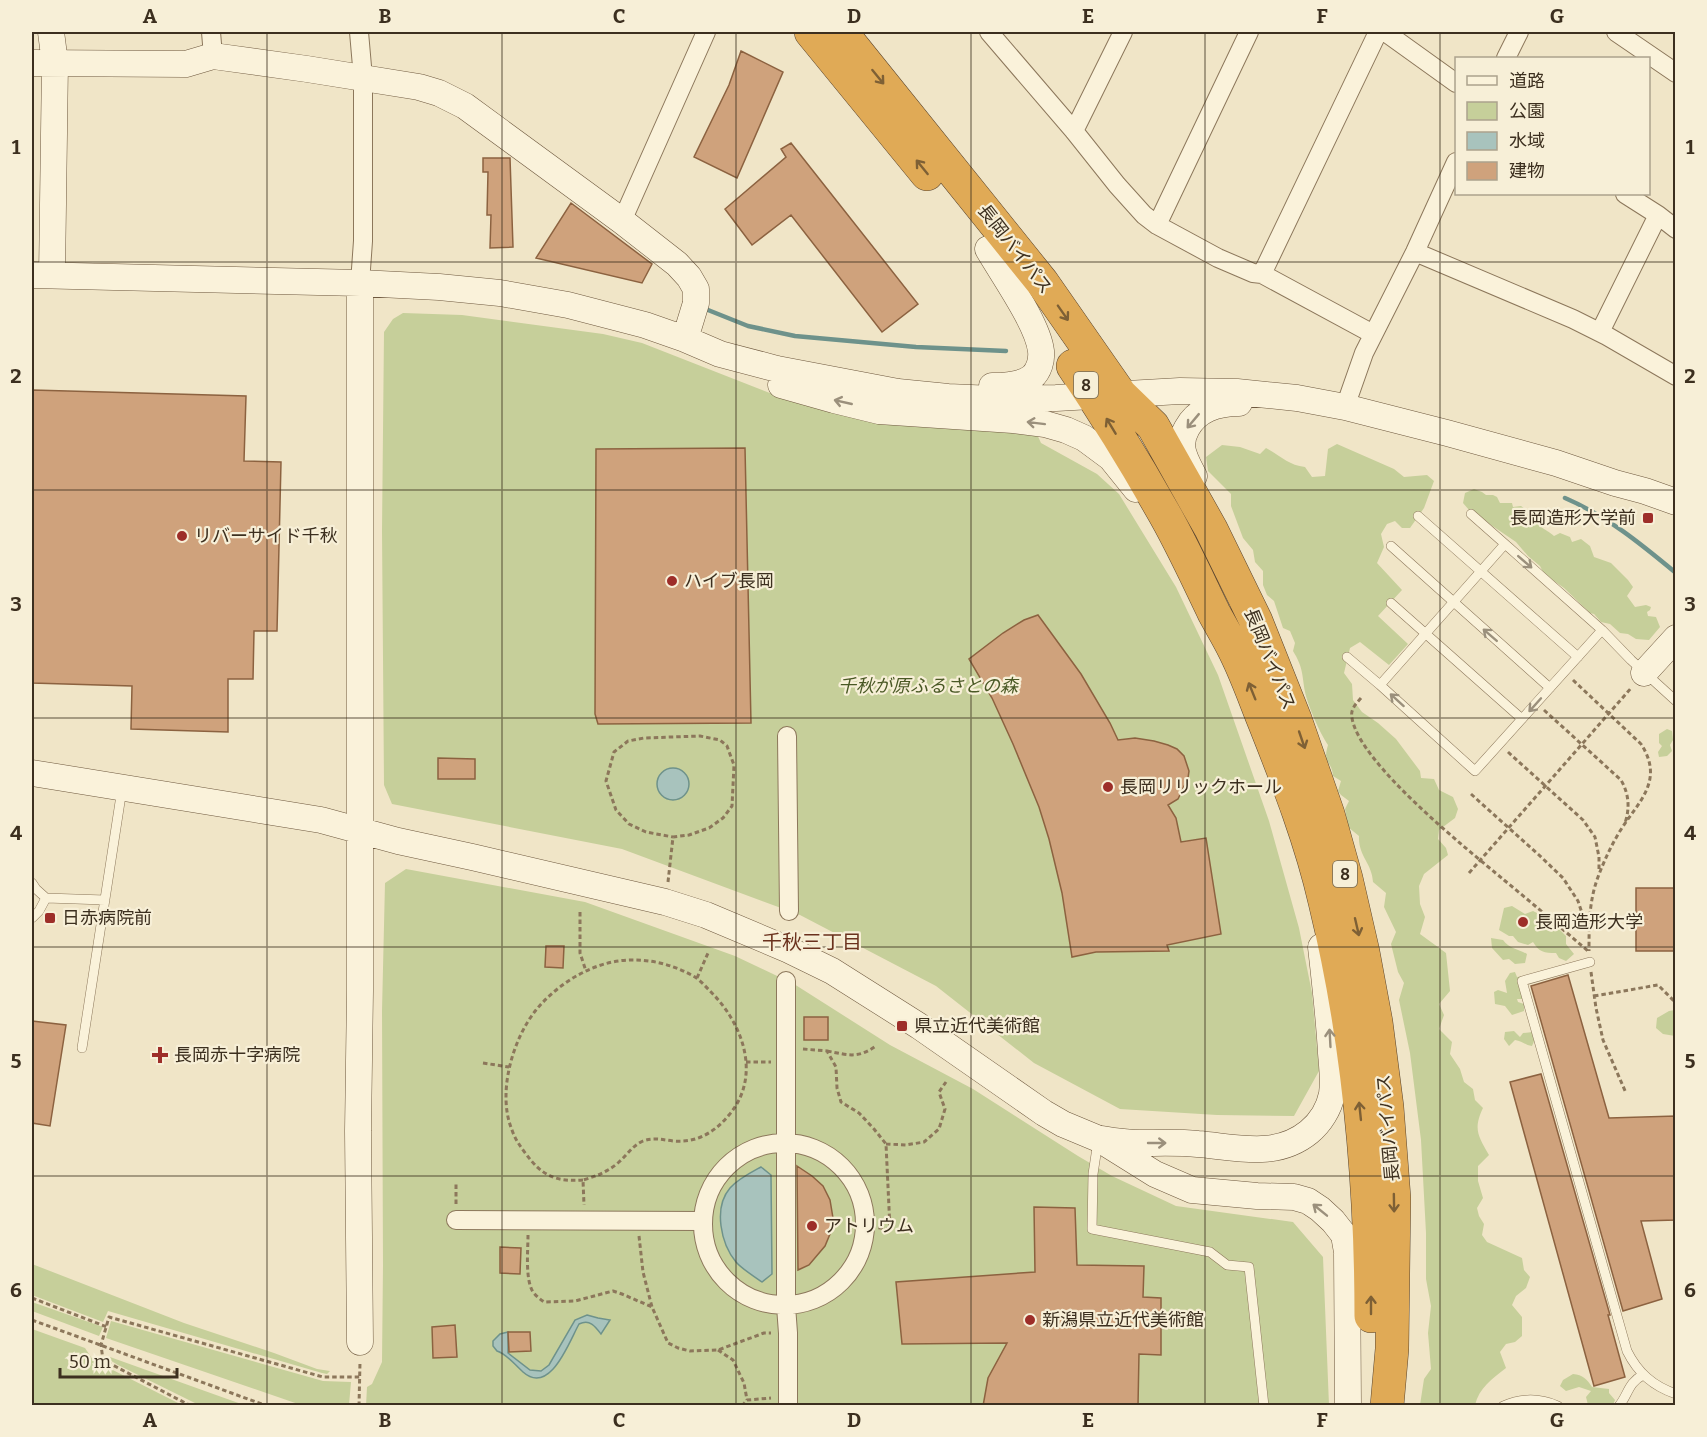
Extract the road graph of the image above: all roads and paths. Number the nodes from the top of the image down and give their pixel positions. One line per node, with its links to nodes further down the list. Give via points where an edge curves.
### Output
1 (51, 32): 15 (street)
2 (359, 32): 17 (street)
3 (706, 32): 23 (street)
4 (811, 32): 26 (highway, 長岡バイパス / 8, one-way to 4)
5 (841, 32): 37 (highway, 長岡バイパス / 8, one-way to 37, via 1042,282)
6 (1123, 32): 19 (street)
7 (1249, 32): 24 (street)
8 (1378, 32): 28 (street)
9 (1385, 32): 18 (street)
10 (1519, 32): 14 (street)
11 (1616, 32): 16 (street)
12 (999, 36): 19 (street)
13 (212, 44): 15 (street, via 186,64); 17 (street)
14 (1506, 57)
15 (43, 63): 29 (street)
16 (1676, 73)
17 (363, 78): 23 (street, via 419,87 465,106); 30 (street)
18 (1455, 82)
19 (1074, 131): 24 (street, via 1117,185)
20 (1455, 164): 27 (street)
21 (1627, 195): 22 (street)
22 (1658, 214): 25 (street); 31 (street)
23 (622, 221): 33 (street, via 677,264 696,289 696,303)
24 (1157, 225): 28 (street, via 1218,258)
25 (1676, 228)
26 (988, 249): 35 (street, via 1037,337 1040,366 1032,376 1006,386 985,387 826,369); 37 (highway, 長岡バイパス / 8)
27 (1414, 252): 31 (street); 32 (street)
28 (1262, 274): 32 (street)
29 (42, 275): 30 (street)
30 (360, 283): 33 (street, via 533,298 645,325); 74 (street)
31 (1600, 332): 36 (street)
32 (1373, 334): 38 (street)
33 (685, 339): 34 (street)
34 (720, 354): 35 (street); 45 (street, one-way to 34, via 1111,458 1066,430 1013,420 879,411 782,386)
35 (777, 369): 37 (street, via 898,392 948,397)
36 (1676, 376)
37 (1106, 395): 38 (street, via 1237,392); 45 (highway, 長岡バイパス / 8, one-way to 37); 49 (highway, 長岡バイパス / 8, via 1153,426 1211,529)
38 (1345, 406): 39 (street)
39 (1615, 483): 40 (street); 49 (street, one-way to 49, via 1288,405 1212,406 1189,424 1182,444 1185,459 1247,581)
40 (1676, 502)
41 (1471, 514): 43 (lane)
42 (1418, 516): 46 (lane)
43 (1504, 544): 46 (lane); 50 (lane, one-way to 50)
44 (1391, 546): 47 (lane)
45 (1185, 554): 68 (highway, 長岡バイパス / 8, one-way to 45, via 1237,656)
46 (1480, 571): 47 (lane); 54 (lane)
47 (1453, 602): 51 (lane); 58 (lane, one-way to 47)
48 (1391, 603): 51 (lane)
49 (1256, 621): 133 (highway, 長岡バイパス / 8, one-way to 133, via 1328,814 1346,878 1376,1022 1394,1198 1392,1349)
50 (1602, 630): 54 (lane); 55 (lane)
51 (1426, 633): 57 (lane); 63 (lane)
52 (1676, 638): 55 (street)
53 (1347, 657): 57 (lane)
54 (1578, 657): 58 (lane)
55 (1644, 673): 60 (lane); 62 (path)
56 (1572, 678): 62 (path)
57 (1380, 685): 63 (lane, one-way to 57, via 1475,771)
58 (1550, 688): 63 (lane, one-way to 63)
59 (1361, 698): 76 (path, via 1351,715 1353,724 1378,764)
60 (1676, 701)
61 (1544, 710): 65 (path)
62 (1610, 713): 65 (path); 72 (path, via 1641,744 1649,762 1648,790)
63 (1522, 719)
64 (787, 736): 83 (street)
65 (1582, 744): 69 (path); 72 (path, via 1616,774 1625,788)
66 (1508, 752): 69 (path)
67 (32, 774): 70 (street)
68 (1289, 784): 103 (street, one-way to 68, via 1269,1149 1287,1146 1301,1138 1317,1126 1328,1107 1332,1082 1321,943 1294,827); 132 (highway, 長岡バイパス / 8, one-way to 68, via 1371,1315 1370,1239 1355,1065 1325,901)
69 (1545, 786): 73 (path); 78 (path, via 1583,820 1595,837)
70 (123, 789): 74 (street, via 321,820); 82 (lane)
71 (1471, 794): 73 (path)
72 (1625, 825): 78 (path)
73 (1508, 827): 76 (path); 86 (path, via 1569,885 1582,909)
74 (360, 830): 103 (street, via 665,902 736,927 832,971 1044,1113); 119 (street)
75 (673, 837): 75 (path, via 709,828 732,806 732,756 720,740 700,735 644,738 628,741 614,752 606,781 616,810 629,824); 79 (path)
76 (1480, 860): 77 (path); 86 (path, via 1589,952)
77 (1469, 873)
78 (1598, 878): 86 (path, via 1589,914)
79 (668, 882)
80 (32, 883): 81 (lane)
81 (46, 898): 82 (lane); 85 (lane)
82 (105, 900): 95 (lane)
83 (789, 911)
84 (580, 912): 89 (path, via 580,953)
85 (32, 918)
86 (1589, 936)
87 (708, 952): 90 (path)
88 (1590, 962): 92 (path); 122 (lane, via 1522,981 1627,1352)
89 (586, 971): 90 (path, via 610,963 646,960); 100 (path, via 536,1010 525,1026)
90 (697, 978): 98 (path, via 731,1016)
91 (786, 981): 97 (street)
92 (1594, 996): 93 (path, via 1658,985); 102 (path, via 1603,1040)
93 (1676, 1003)
94 (876, 1046): 96 (path, via 864,1054)
95 (82, 1048)
96 (827, 1051): 97 (path); 105 (path, via 836,1067 841,1102 859,1113)
97 (786, 1055): 98 (path); 104 (street)
98 (746, 1062): 106 (path, via 740,1097 714,1130 694,1140 664,1138 642,1142 614,1167)
99 (483, 1064): 100 (path)
100 (509, 1067): 106 (path, via 507,1112 519,1144 541,1172 554,1178)
101 (946, 1082): 105 (path, via 939,1092 945,1109 939,1129 924,1142)
102 (1626, 1093)
103 (1099, 1139): 130 (lane, via 1093,1174 1092,1229 1210,1252 1227,1265 1249,1267); 131 (street, one-way to 103, via 1347,1252 1344,1235 1333,1221 1308,1201 1294,1197 1192,1190 1155,1174)
104 (786, 1142): 110 (street, via 759,1146 728,1165 712,1189); 112 (street, via 809,1145 843,1168 859,1195); 114 (street)
105 (886, 1144): 112 (path, via 890,1229)
106 (584, 1180): 111 (path)
107 (456, 1220): 108 (street)
108 (528, 1221): 111 (street); 115 (path, via 528,1277 534,1294 544,1302 575,1301 613,1292)
109 (637, 1221): 110 (street); 111 (street); 115 (path)
110 (703, 1221): 114 (street, via 705,1243 721,1276 766,1304)
111 (584, 1222)
112 (864, 1226): 114 (street, via 861,1247 841,1282 826,1294)
113 (32, 1298): 117 (path)
114 (786, 1306): 118 (street)
115 (652, 1307): 121 (path, via 668,1343 690,1351)
116 (32, 1320): 120 (path)
117 (107, 1327): 120 (path); 128 (path, via 109,1317 323,1377 360,1377)
118 (788, 1333): 121 (path, via 764,1333); 125 (street)
119 (360, 1342)
120 (101, 1345): 126 (path, via 103,1360); 127 (path)
121 (718, 1350): 124 (path, via 733,1360)
122 (1643, 1375): 123 (lane); 136 (lane, via 1629,1386)
123 (1676, 1394)
124 (747, 1400): 125 (path); 129 (path)
125 (788, 1401)
126 (190, 1406)
127 (267, 1406)
128 (359, 1406)
129 (742, 1406)
130 (1264, 1406)
131 (1348, 1406)
132 (1365, 1406)
133 (1387, 1406)
134 (1503, 1406): 135 (lane, via 1529,1400)
135 (1558, 1406)
136 (1619, 1406)

